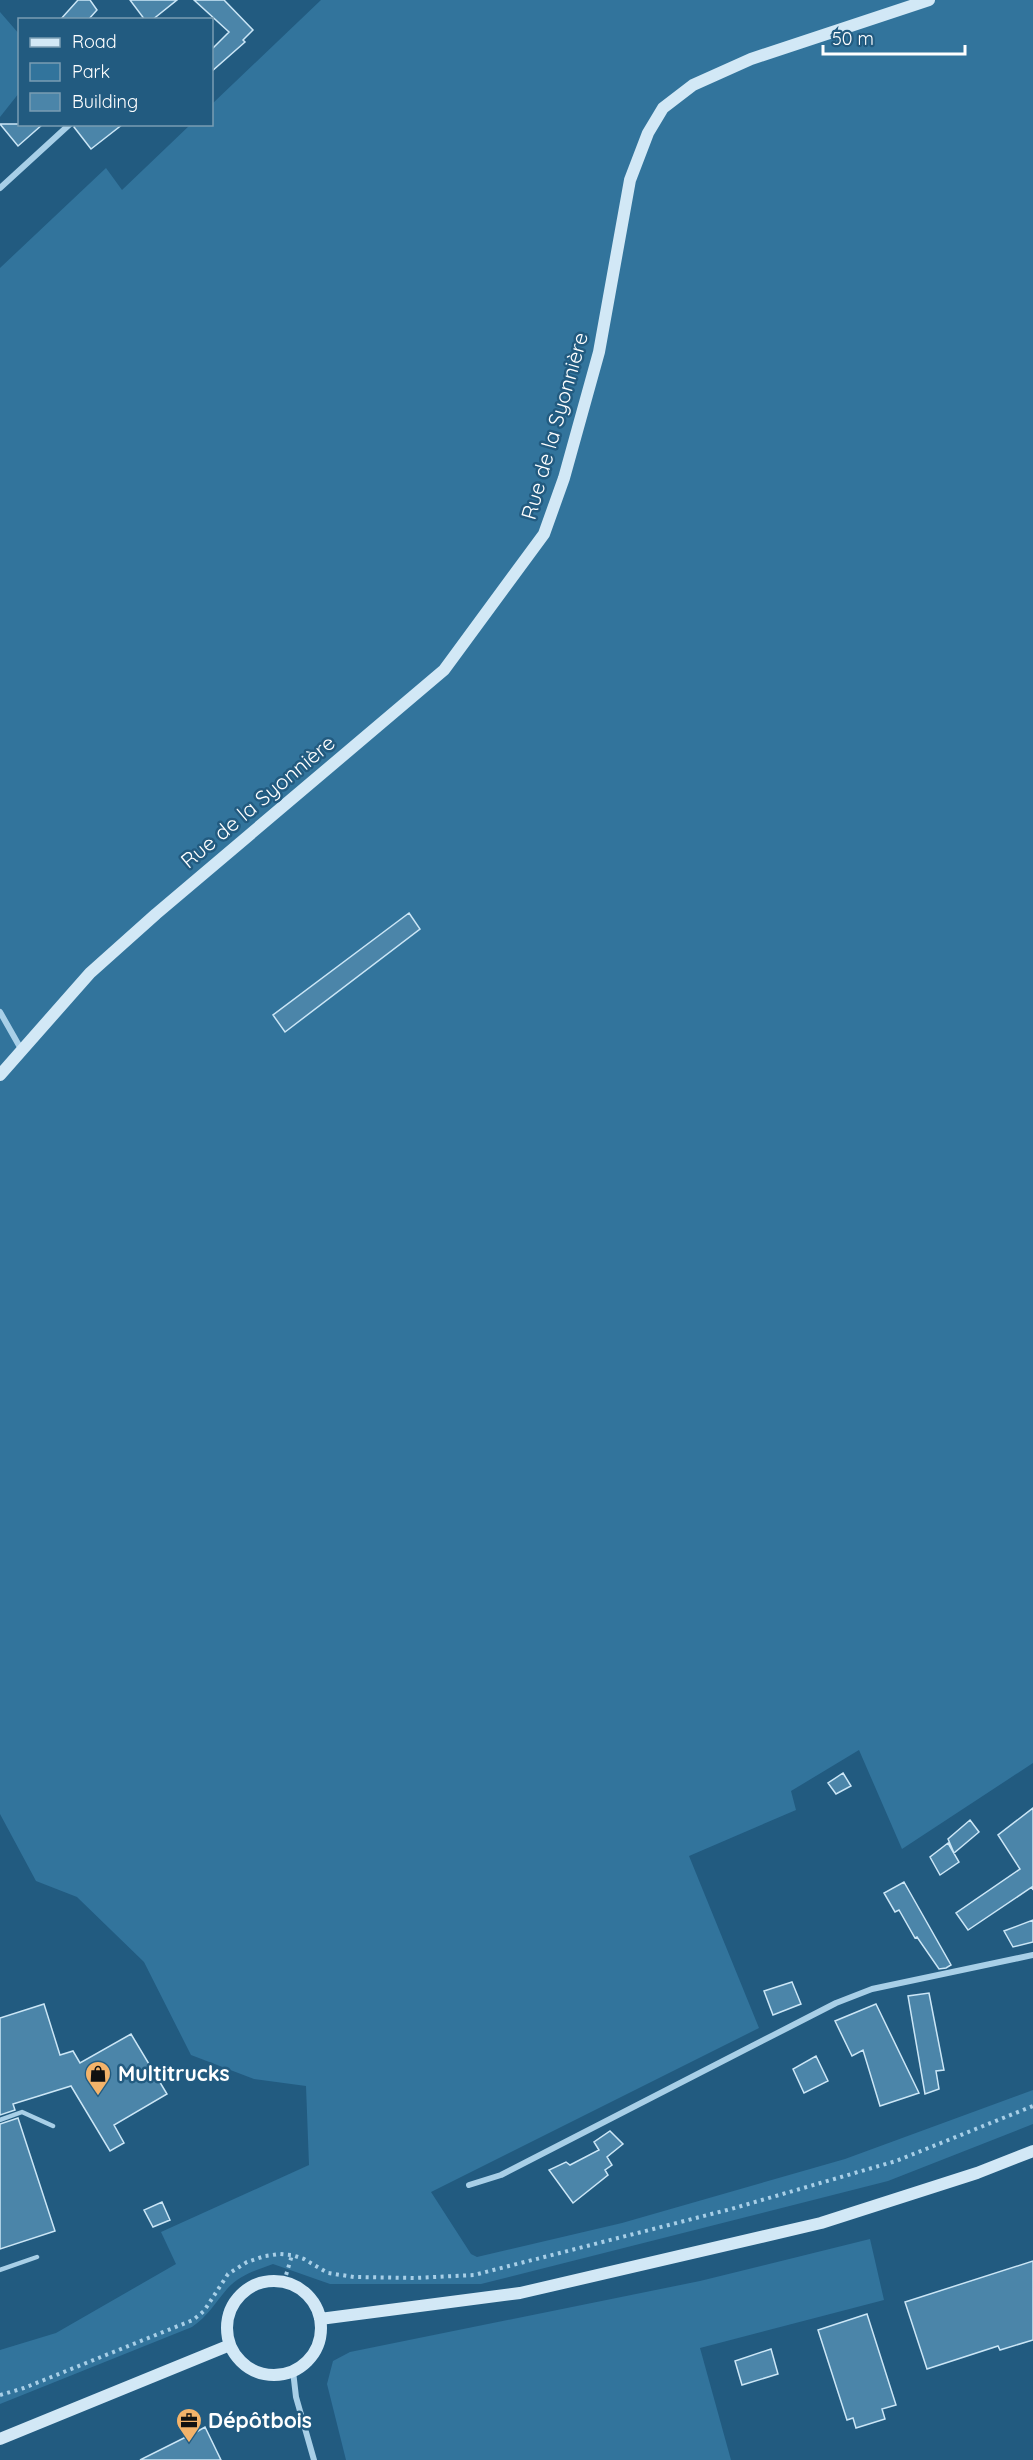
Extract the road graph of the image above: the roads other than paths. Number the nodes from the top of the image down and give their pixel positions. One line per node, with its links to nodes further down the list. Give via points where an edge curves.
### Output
1 (929, 0): 5 (street, Rue de la Syonnière, via 751,59 693,85 663,108 648,133 630,180 599,352 544,534 444,670 131,936 90,973)
2 (68, 126): 3 (street)
3 (0, 188)
4 (0, 1012): 5 (street)
5 (21, 1049): 6 (street, Rue de la Syonnière)
6 (0, 1075)
7 (1033, 1955): 11 (street, via 872,1989 836,2003 501,2175)
8 (0, 2120): 9 (lane, via 22,2112)
9 (53, 2126)
10 (1033, 2151): 14 (street, via 821,2223 520,2293)
11 (469, 2185)
12 (37, 2257): 13 (lane)
13 (0, 2270)
14 (320, 2319): 15 (street, via 305,2292 277,2280 261,2282 247,2289 229,2314); 16 (street, via 321,2335 316,2350)
15 (230, 2345): 16 (street, via 249,2368 278,2375); 17 (street)
16 (293, 2371): 18 (street, via 296,2397)
17 (0, 2439)
18 (314, 2460)

